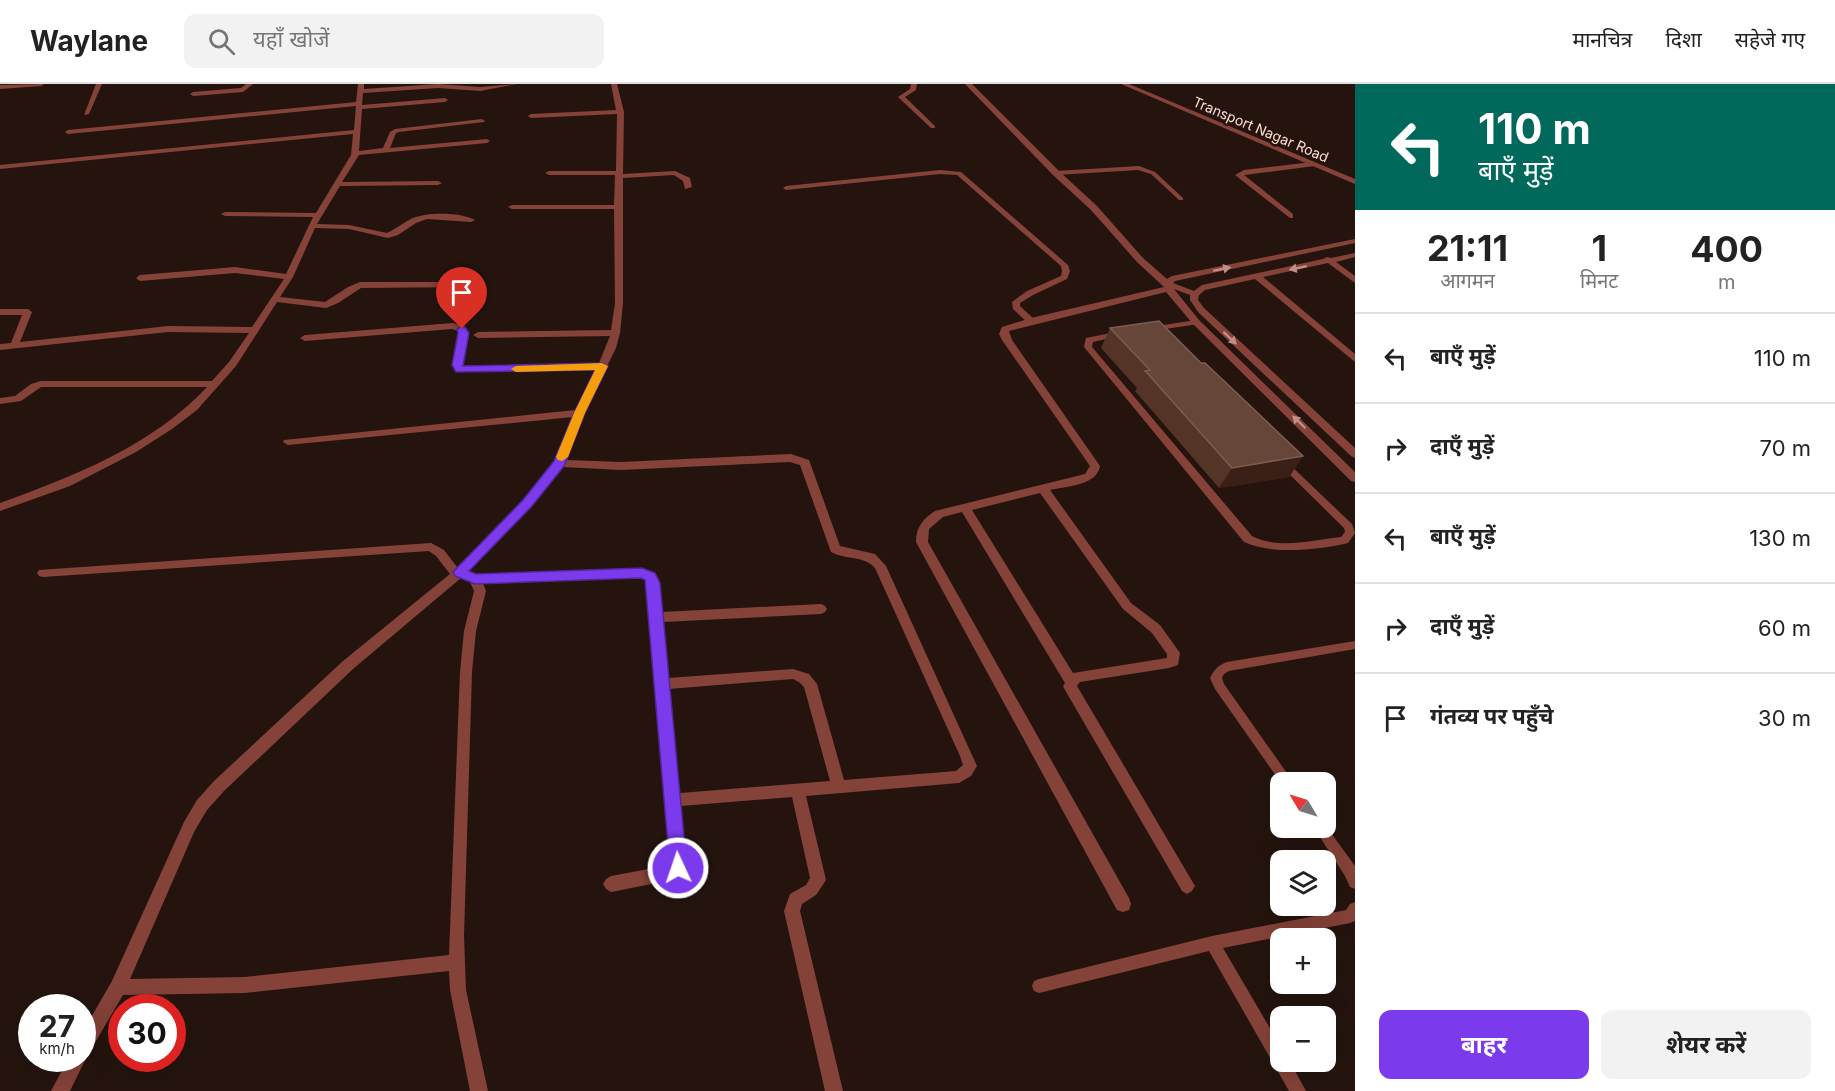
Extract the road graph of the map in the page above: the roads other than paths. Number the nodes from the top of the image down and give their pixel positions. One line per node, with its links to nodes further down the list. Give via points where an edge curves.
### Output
1 (41, 84): 11 (street)
2 (99, 84): 17 (street)
3 (250, 84): 13 (street, via 243,90)
4 (514, 84): 12 (street, via 480,89)
5 (614, 84): 16 (street)
6 (909, 84): 7 (street)
7 (914, 84): 8 (street); 19 (street, via 913,90 901,97)
8 (924, 84)
9 (968, 84): 30 (street)
10 (1124, 84): 26 (street, Transport Nagar Road)
11 (0, 87)
12 (361, 87): 15 (street)
13 (193, 94)
14 (445, 100): 15 (street)
15 (359, 106): 20 (street); 21 (street)
16 (621, 112): 18 (street); 29 (street)
17 (86, 114)
18 (531, 116)
19 (933, 127)
20 (68, 132)
21 (357, 132): 25 (street); 27 (street)
22 (488, 141): 23 (street)
23 (473, 142): 24 (street); 24 (street, via 478,122 397,130)
24 (386, 150): 25 (street)
25 (356, 153): 33 (street)
26 (1312, 164): 31 (street, Transport Nagar Road); 41 (street, via 1239,175)
27 (0, 166)
28 (549, 173): 29 (street)
29 (619, 174): 34 (street, via 675,173 687,180); 38 (street)
30 (1056, 174): 36 (lane, via 1139,168 1153,173); 53 (street)
31 (1353, 179)
32 (438, 183): 33 (street)
33 (338, 184): 40 (street)
34 (688, 187)
35 (786, 188): 57 (lane, via 940,172 961,174 1064,265 1065,277 1016,302 1016,307)
36 (1182, 199)
37 (512, 207): 38 (street)
38 (618, 207): 61 (street, via 619,303)
39 (225, 214): 40 (street)
40 (320, 215): 43 (street)
41 (1290, 216)
42 (471, 220): 43 (street, via 428,216 388,236 349,227)
43 (312, 226): 48 (street)
44 (1355, 241): 45 (street)
45 (1317, 249): 47 (street); 53 (street, one-way to 45, via 1172,279)
46 (1355, 255): 47 (street)
47 (1329, 261): 49 (street, one-way to 49); 51 (street)
48 (289, 277): 50 (street, via 235,270); 55 (street)
49 (1258, 277): 54 (street, via 1202,288); 67 (street)
50 (140, 279)
51 (1355, 280)
52 (465, 285): 55 (street, via 360,285 350,287 326,305)
53 (1168, 286): 54 (street); 57 (street); 58 (street)
54 (1195, 294): 73 (street, one-way to 73, via 1194,300 1201,310)
55 (274, 299): 59 (street)
56 (0, 312): 65 (street, via 28,312)
57 (1031, 321): 79 (street, via 1010,326 1004,334 1095,466 1089,477)
58 (1196, 322): 64 (lane, via 1146,329); 74 (street, one-way to 58)
59 (255, 330): 65 (street, via 168,329); 69 (street)
60 (1136, 331): 75 (lane, via 1094,338 1089,340 1089,347 1248,539 1270,548 1348,537 1349,527)
61 (615, 333): 62 (street); 68 (street)
62 (478, 334)
63 (305, 338): 68 (street, via 453,326 463,333 457,365 460,370)
64 (1154, 338)
65 (14, 346): 66 (street)
66 (0, 347)
67 (1355, 359)
68 (602, 366): 71 (street)
69 (215, 384): 70 (street, via 41,384 18,399); 80 (street, via 176,421 132,450 66,483)
70 (0, 401)
71 (579, 413): 72 (street); 77 (street)
72 (288, 442)
73 (1344, 444): 74 (street); 76 (street)
74 (1326, 449): 78 (street)
75 (1273, 453)
76 (1355, 454)
77 (560, 463): 82 (street, via 528,503); 91 (street, via 621,466 790,458 805,463 835,549 844,554 871,556 880,566 970,766 959,777)
78 (1355, 478)
79 (1044, 490): 81 (street); 88 (street, via 1127,606 1156,629 1174,653 1168,663 1076,677)
80 (0, 507)
81 (965, 508): 88 (street); 98 (street, via 939,514 926,523 921,531 922,542)
82 (460, 572): 83 (street, via 449,567 431,547); 84 (street); 103 (street, via 348,665 202,805)
83 (43, 573)
84 (475, 579): 86 (street, via 642,573 650,576 653,583); 101 (street, via 480,591 470,631 466,672)
85 (821, 609): 86 (street)
86 (656, 617): 89 (street)
87 (1355, 645): 90 (lane, via 1220,671 1216,678 1219,686)
88 (1071, 681): 97 (street, via 1072,692)
89 (662, 684): 91 (street, via 793,674 804,678 810,684); 93 (street)
90 (1280, 772)
91 (838, 786): 92 (street)
92 (797, 789): 93 (street); 110 (street, via 818,880 812,890 795,899 792,911)
93 (673, 800): 96 (street, via 678,868 672,873)
94 (1327, 838): 95 (lane)
95 (1355, 882)
96 (611, 884)
97 (1187, 886)
98 (1123, 904)
99 (1353, 916): 100 (lane)
100 (1212, 943): 102 (lane); 105 (lane)
101 (458, 962): 103 (street, via 245,985); 109 (street, via 458,990)
102 (1039, 986)
103 (118, 987): 104 (street)
104 (96, 1026)
105 (1270, 1043)
106 (71, 1072): 108 (street)
107 (1287, 1072): 111 (lane)
108 (60, 1091)
109 (479, 1091)
110 (834, 1091)
111 (1298, 1091)

